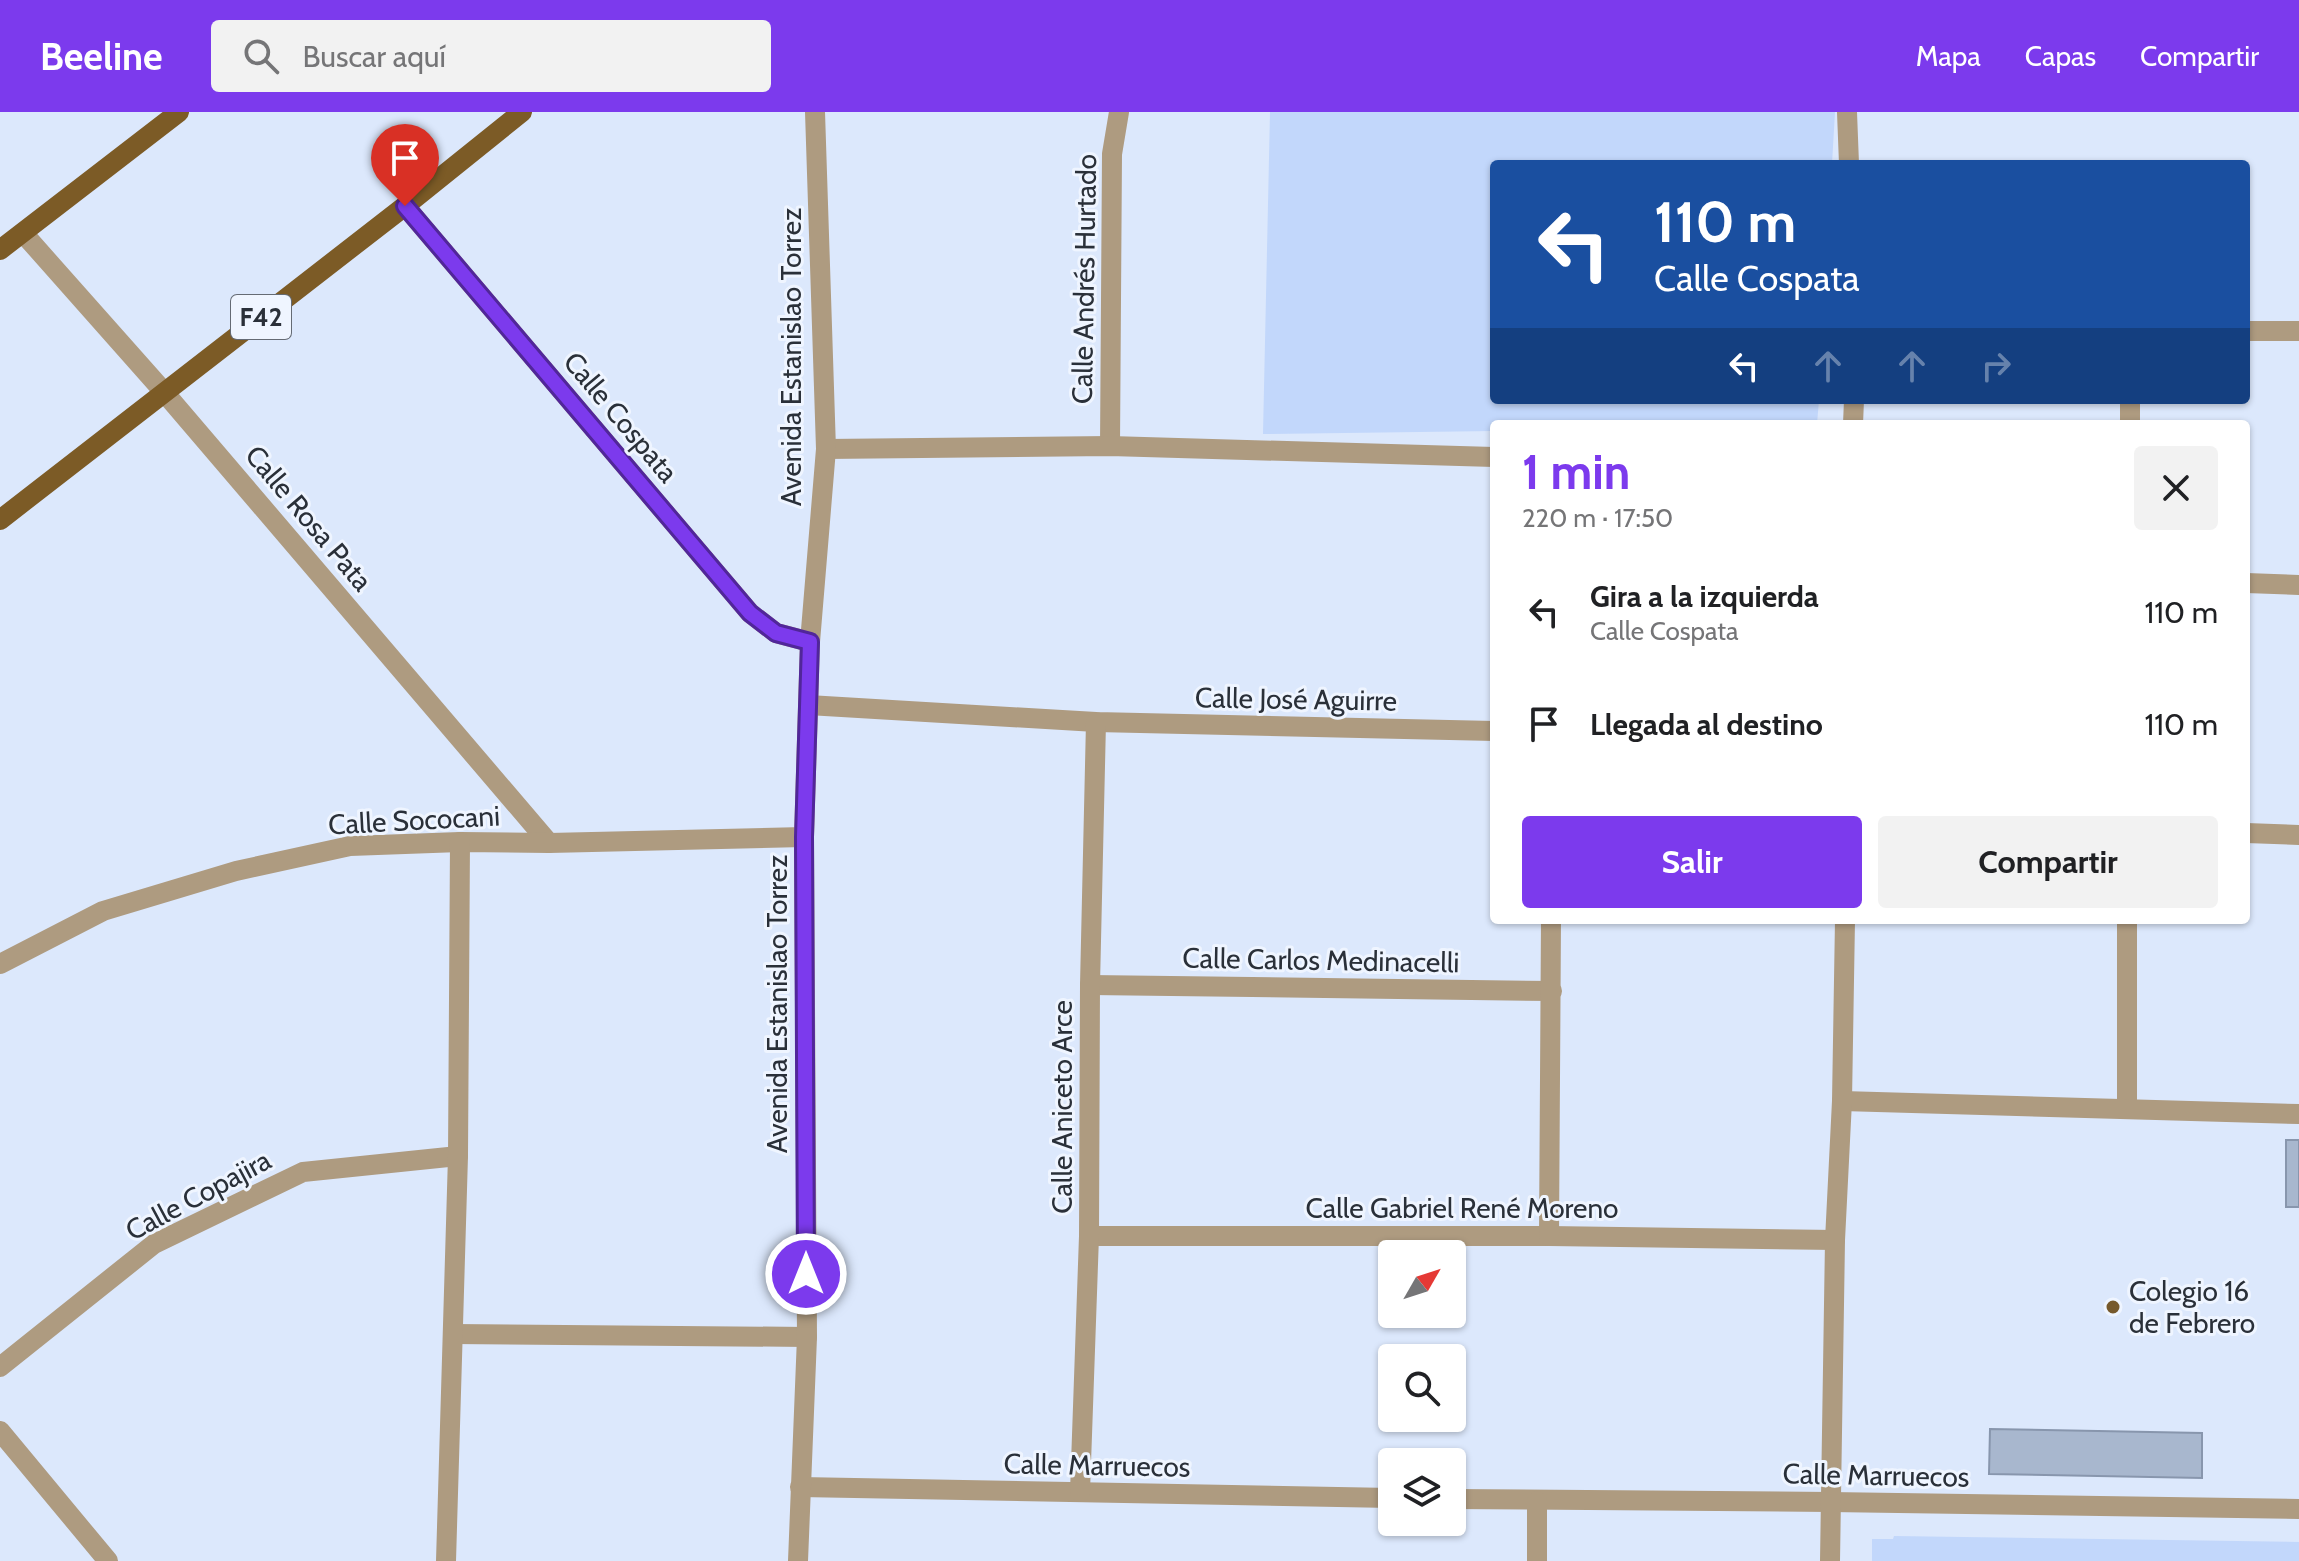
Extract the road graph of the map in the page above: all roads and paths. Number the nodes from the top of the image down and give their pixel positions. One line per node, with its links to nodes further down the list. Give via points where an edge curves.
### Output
1 (179, 112): 8 (main road)
2 (522, 112): 7 (main road, F42)
3 (815, 112): 14 (street, Avenida Estanislao Torrez)
4 (1119, 112): 13 (street, Calle Andrés Hurtado, via 1112,154)
5 (1847, 112): 6 (street)
6 (1849, 160)
7 (405, 206): 12 (main road, F42); 19 (street, Calle Cospata, via 750,613 776,633)
8 (23, 233): 9 (main road); 12 (street, Calle Rosa Pata)
9 (0, 250)
10 (2250, 331): 11 (street)
11 (2299, 331)
12 (164, 392): 16 (main road, F42); 27 (street, Calle Rosa Pata)
13 (1110, 446): 14 (street); 15 (street)
14 (826, 449): 19 (street, Avenida Estanislao Torrez)
15 (1490, 457)
16 (0, 520)
17 (2250, 583): 18 (street)
18 (2299, 585)
19 (810, 642): 20 (street, Avenida Estanislao Torrez)
20 (808, 705): 21 (street, Calle José Aguirre); 25 (street, Avenida Estanislao Torrez)
21 (1096, 722): 22 (street, Calle José Aguirre); 32 (street, Calle Aniceto Arce)
22 (1490, 731)
23 (2250, 833): 24 (street)
24 (2299, 835)
25 (804, 837): 27 (street, Calle Sococani); 42 (street, Avenida Estanislao Torrez)
26 (460, 842): 27 (street, Calle Sococani); 31 (street, Calle Sococani, via 350,846 236,871 103,911); 37 (street)
27 (549, 843)
28 (1551, 924): 33 (street)
29 (1845, 924): 34 (street)
30 (2127, 924): 35 (street)
31 (0, 964)
32 (1090, 985): 33 (street, Calle Carlos Medinacelli); 38 (street, Calle Aniceto Arce)
33 (1552, 991): 39 (street)
34 (1842, 1101): 35 (street); 40 (street)
35 (2127, 1109): 36 (street)
36 (2299, 1114)
37 (458, 1156): 41 (street); 43 (street, Calle Copajira, via 291,1177 154,1244)
38 (1089, 1236): 39 (street, Calle Gabriel René Moreno); 46 (street, Calle Aniceto Arce)
39 (1549, 1236): 40 (street, Calle Gabriel René Moreno)
40 (1835, 1240): 50 (street)
41 (453, 1334): 42 (street); 53 (street)
42 (807, 1337): 45 (street, Avenida Estanislao Torrez)
43 (0, 1367)
44 (0, 1431): 52 (street)
45 (800, 1487): 46 (street, Calle Marruecos); 54 (street, Avenida Estanislao Torrez)
46 (1080, 1492): 47 (street, Calle Marruecos)
47 (1378, 1498)
48 (1466, 1499): 49 (street, Calle Marruecos)
49 (1537, 1501): 50 (street, Calle Marruecos); 55 (street)
50 (1830, 1502): 51 (street, Calle Marruecos); 56 (street)
51 (2299, 1509)
52 (108, 1561)
53 (446, 1561)
54 (798, 1561)
55 (1537, 1561)
56 (1830, 1561)

